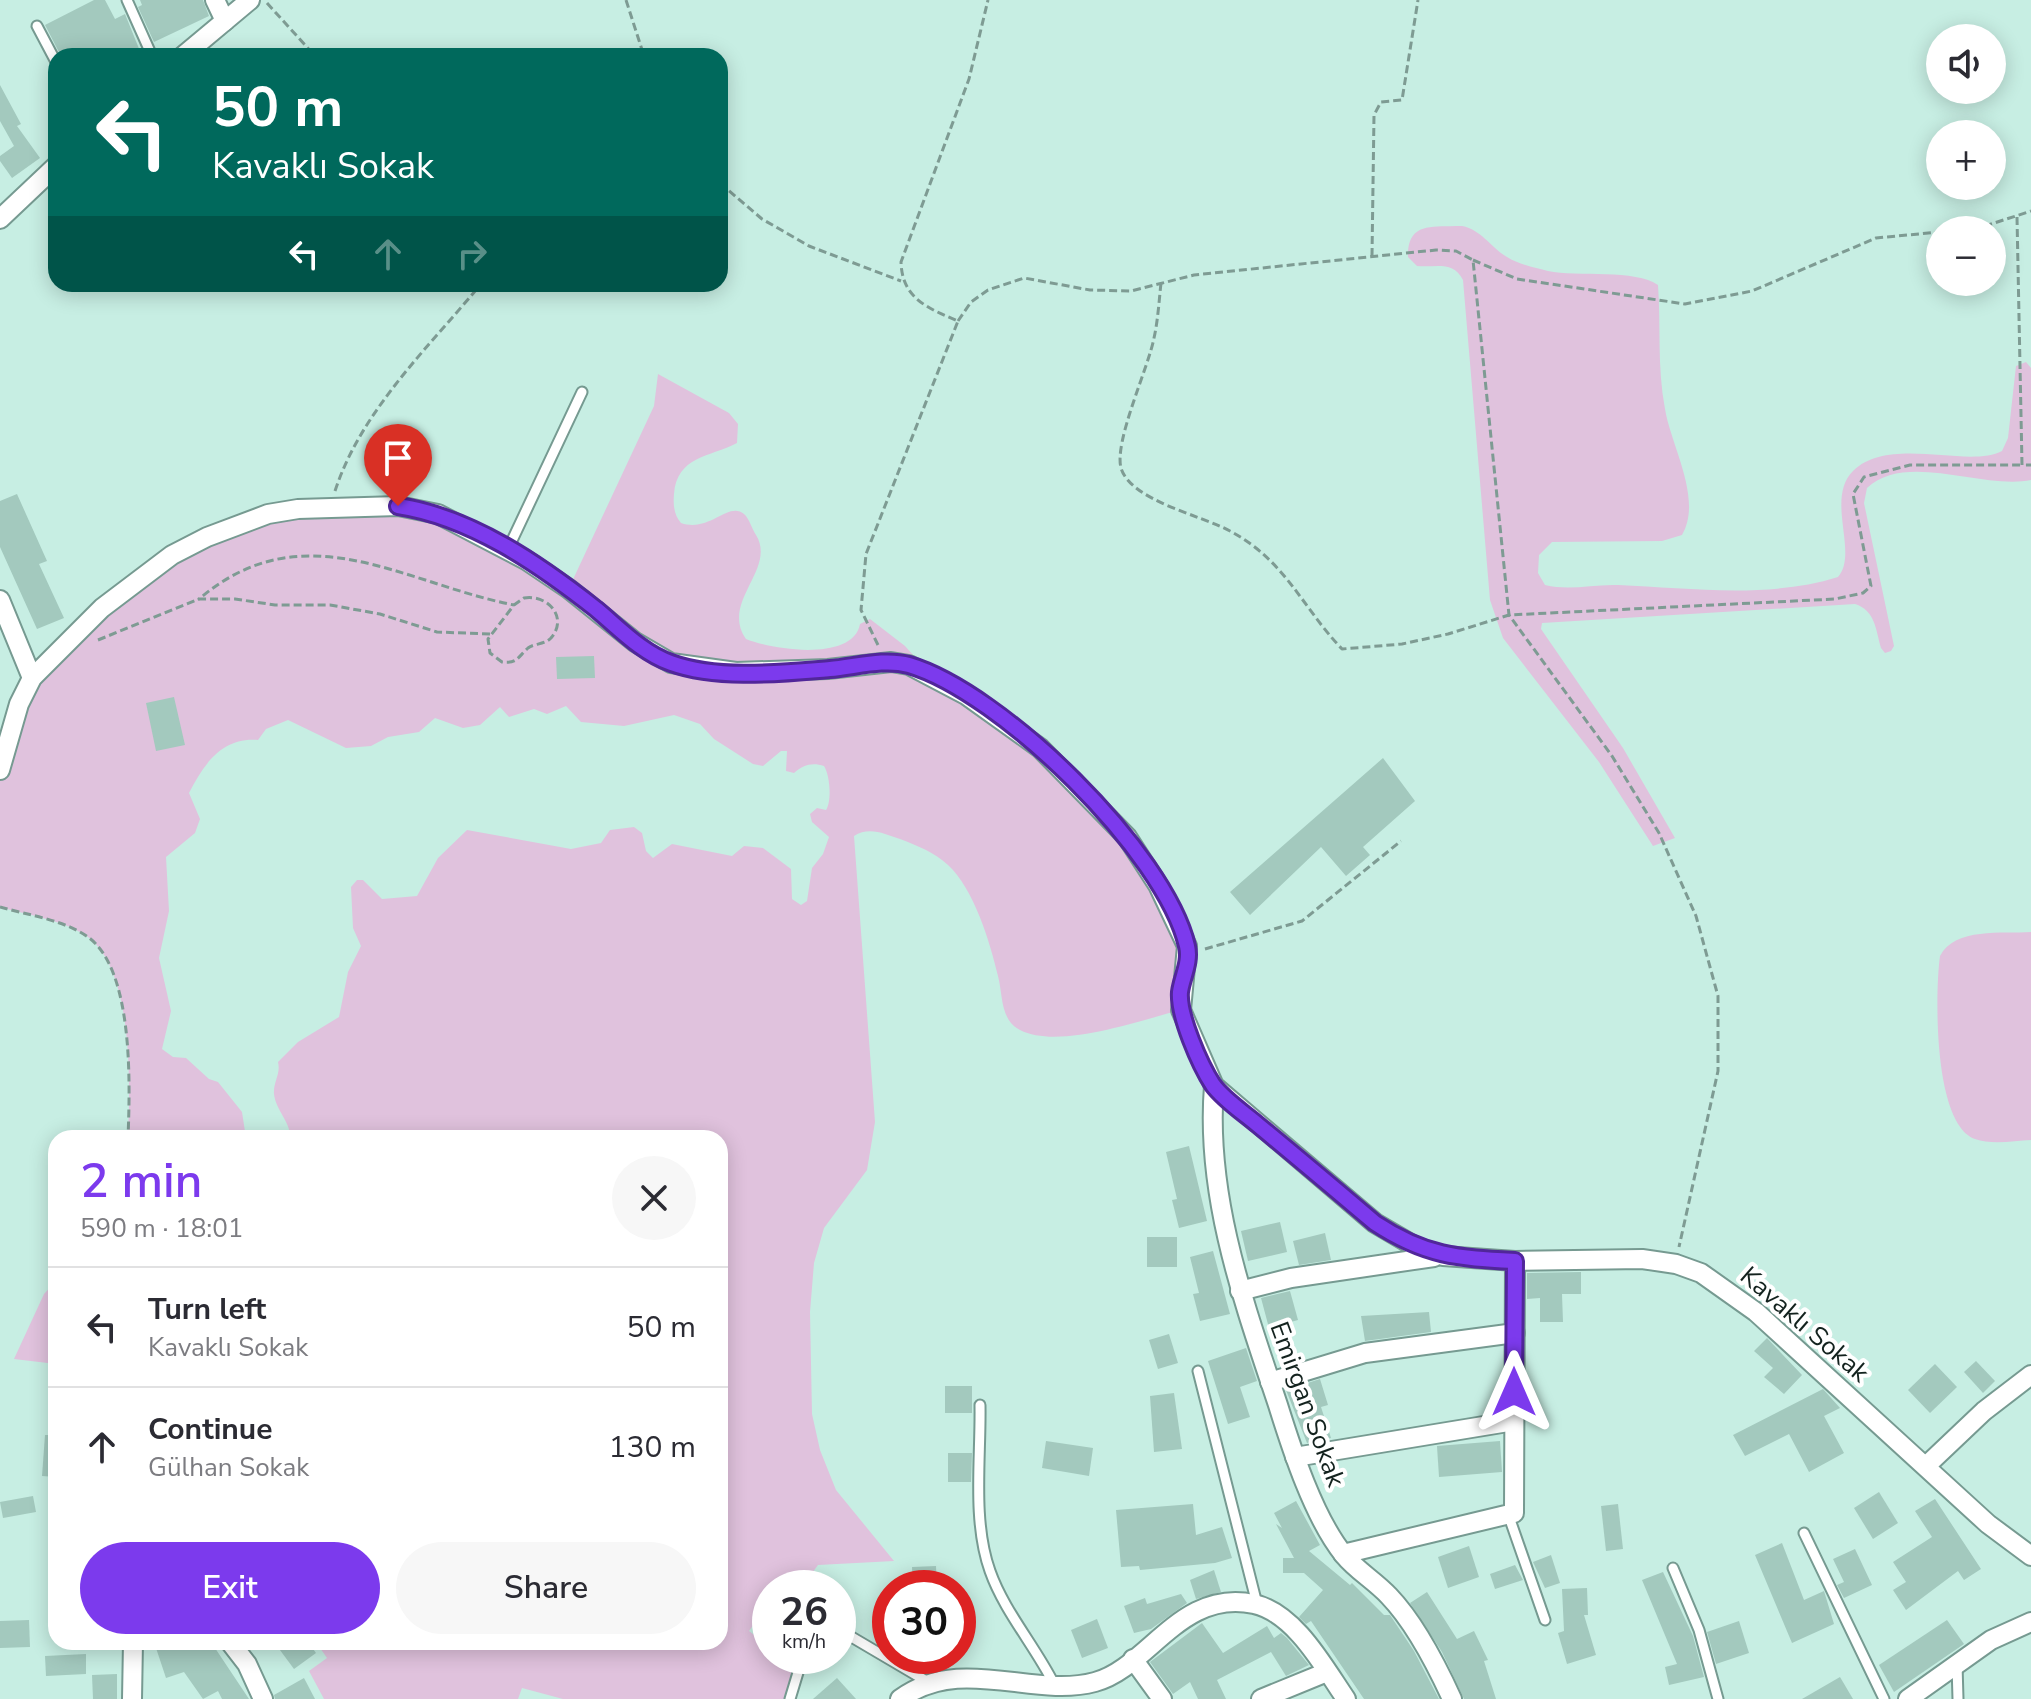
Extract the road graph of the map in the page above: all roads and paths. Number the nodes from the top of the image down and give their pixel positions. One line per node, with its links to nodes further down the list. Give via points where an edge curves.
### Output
1 (127, 0): 11 (lane)
2 (215, 0): 8 (street)
3 (250, 0): 8 (street)
4 (264, 0): 13 (path)
5 (626, 0): 14 (path)
6 (988, 0): 24 (path, via 969,79 901,262)
7 (1418, 0): 22 (path, via 1402,100 1381,102 1374,115)
8 (225, 21): 12 (street)
9 (37, 26): 10 (lane)
10 (49, 48)
11 (148, 48)
12 (193, 48)
13 (308, 48)
14 (641, 48)
15 (48, 174): 19 (street)
16 (728, 190): 24 (path, via 762,219 809,246)
17 (2031, 211): 18 (path)
18 (2017, 217): 20 (path); 29 (path)
19 (0, 219)
20 (2006, 220)
21 (1926, 233): 23 (path, via 1876,238 1752,291 1685,304 1517,279)
22 (1372, 256): 23 (path, via 1456,251); 25 (path)
23 (1473, 260): 36 (path)
24 (902, 281): 27 (path, via 909,293)
25 (1161, 283): 27 (path, via 1108,291 1024,278 988,290); 36 (path, via 1154,339 1122,447 1121,467 1130,485 1230,531 1271,558 1342,649 1402,644)
26 (474, 292): 31 (path, via 364,428 345,459)
27 (958, 321): 39 (path, via 861,578 861,610)
28 (582, 392): 32 (lane)
29 (2022, 465): 30 (path); 36 (path, via 1922,464 1864,477 1853,494 1871,586 1863,593 1835,599)
30 (2031, 465)
31 (331, 506): 32 (street, via 417,509); 40 (street, via 268,514 172,555 102,608)
32 (508, 549): 39 (street, via 671,663 748,672)
33 (199, 599): 35 (path, via 230,574 291,556 353,561); 37 (path, via 330,605 437,632); 38 (path)
34 (1, 605): 40 (street)
35 (514, 605): 37 (path); 37 (path, via 530,597 548,602 557,618 553,636 507,663 490,653)
36 (1509, 615): 49 (path, via 1612,756 1659,833 1696,916 1718,996 1718,1071)
37 (490, 634)
38 (93, 641)
39 (891, 662): 44 (street, via 931,675 966,695 1071,777 1127,837 1178,921)
40 (32, 678): 41 (street)
41 (0, 770)
42 (1401, 841): 44 (path, via 1302,921)
43 (0, 907): 46 (path, via 87,936 111,966 130,1089)
44 (1188, 954): 45 (street, via 1181,1010)
45 (1214, 1086): 47 (street, Kavaklı Sokak, via 1375,1223); 50 (street, Emirgan Sokak, via 1217,1175)
46 (128, 1130)
47 (1443, 1256): 48 (street, Kavaklı Sokak); 50 (street, via 1291,1278)
48 (1515, 1261): 49 (street, Kavaklı Sokak, via 1616,1258); 51 (street)
49 (1676, 1264): 58 (street, Kavaklı Sokak, via 1736,1296)
50 (1240, 1291): 54 (street, Emirgan Sokak)
51 (1515, 1333): 54 (street, via 1365,1353); 56 (street)
52 (1198, 1371): 64 (lane)
53 (2031, 1375): 58 (street)
54 (1270, 1382): 57 (street, Emirgan Sokak)
55 (980, 1405): 75 (lane, via 987,1560)
56 (1514, 1421): 57 (street); 59 (street, via 1514,1513)
57 (1295, 1457): 61 (street, Emirgan Sokak)
58 (1926, 1466): 62 (street, Kavaklı Sokak)
59 (1508, 1514): 61 (street); 65 (lane)
60 (1804, 1533): 85 (lane)
61 (1343, 1554): 83 (street, Emirgan Sokak, via 1393,1601)
62 (2031, 1556)
63 (1673, 1568): 84 (lane, via 1699,1630)
64 (1258, 1606): 70 (street, via 1231,1603 1188,1616); 72 (street, via 1284,1621)
65 (1545, 1620)
66 (2031, 1622): 71 (street, via 1991,1640)
67 (856, 1640): 74 (lane)
68 (133, 1650): 76 (street)
69 (236, 1650): 77 (street)
70 (1133, 1659): 75 (street, via 1100,1681); 80 (street)
71 (1957, 1664): 86 (street); 87 (lane)
72 (1327, 1672): 81 (street); 82 (street)
73 (798, 1674): 78 (lane)
74 (928, 1682): 75 (street, via 981,1680); 79 (street)
75 (1057, 1691)
76 (132, 1699)
77 (263, 1699)
78 (790, 1699)
79 (900, 1699)
80 (1162, 1699)
81 (1261, 1699)
82 (1346, 1699)
83 (1452, 1699)
84 (1718, 1699)
85 (1884, 1699)
86 (1908, 1699)
87 (1958, 1699)

